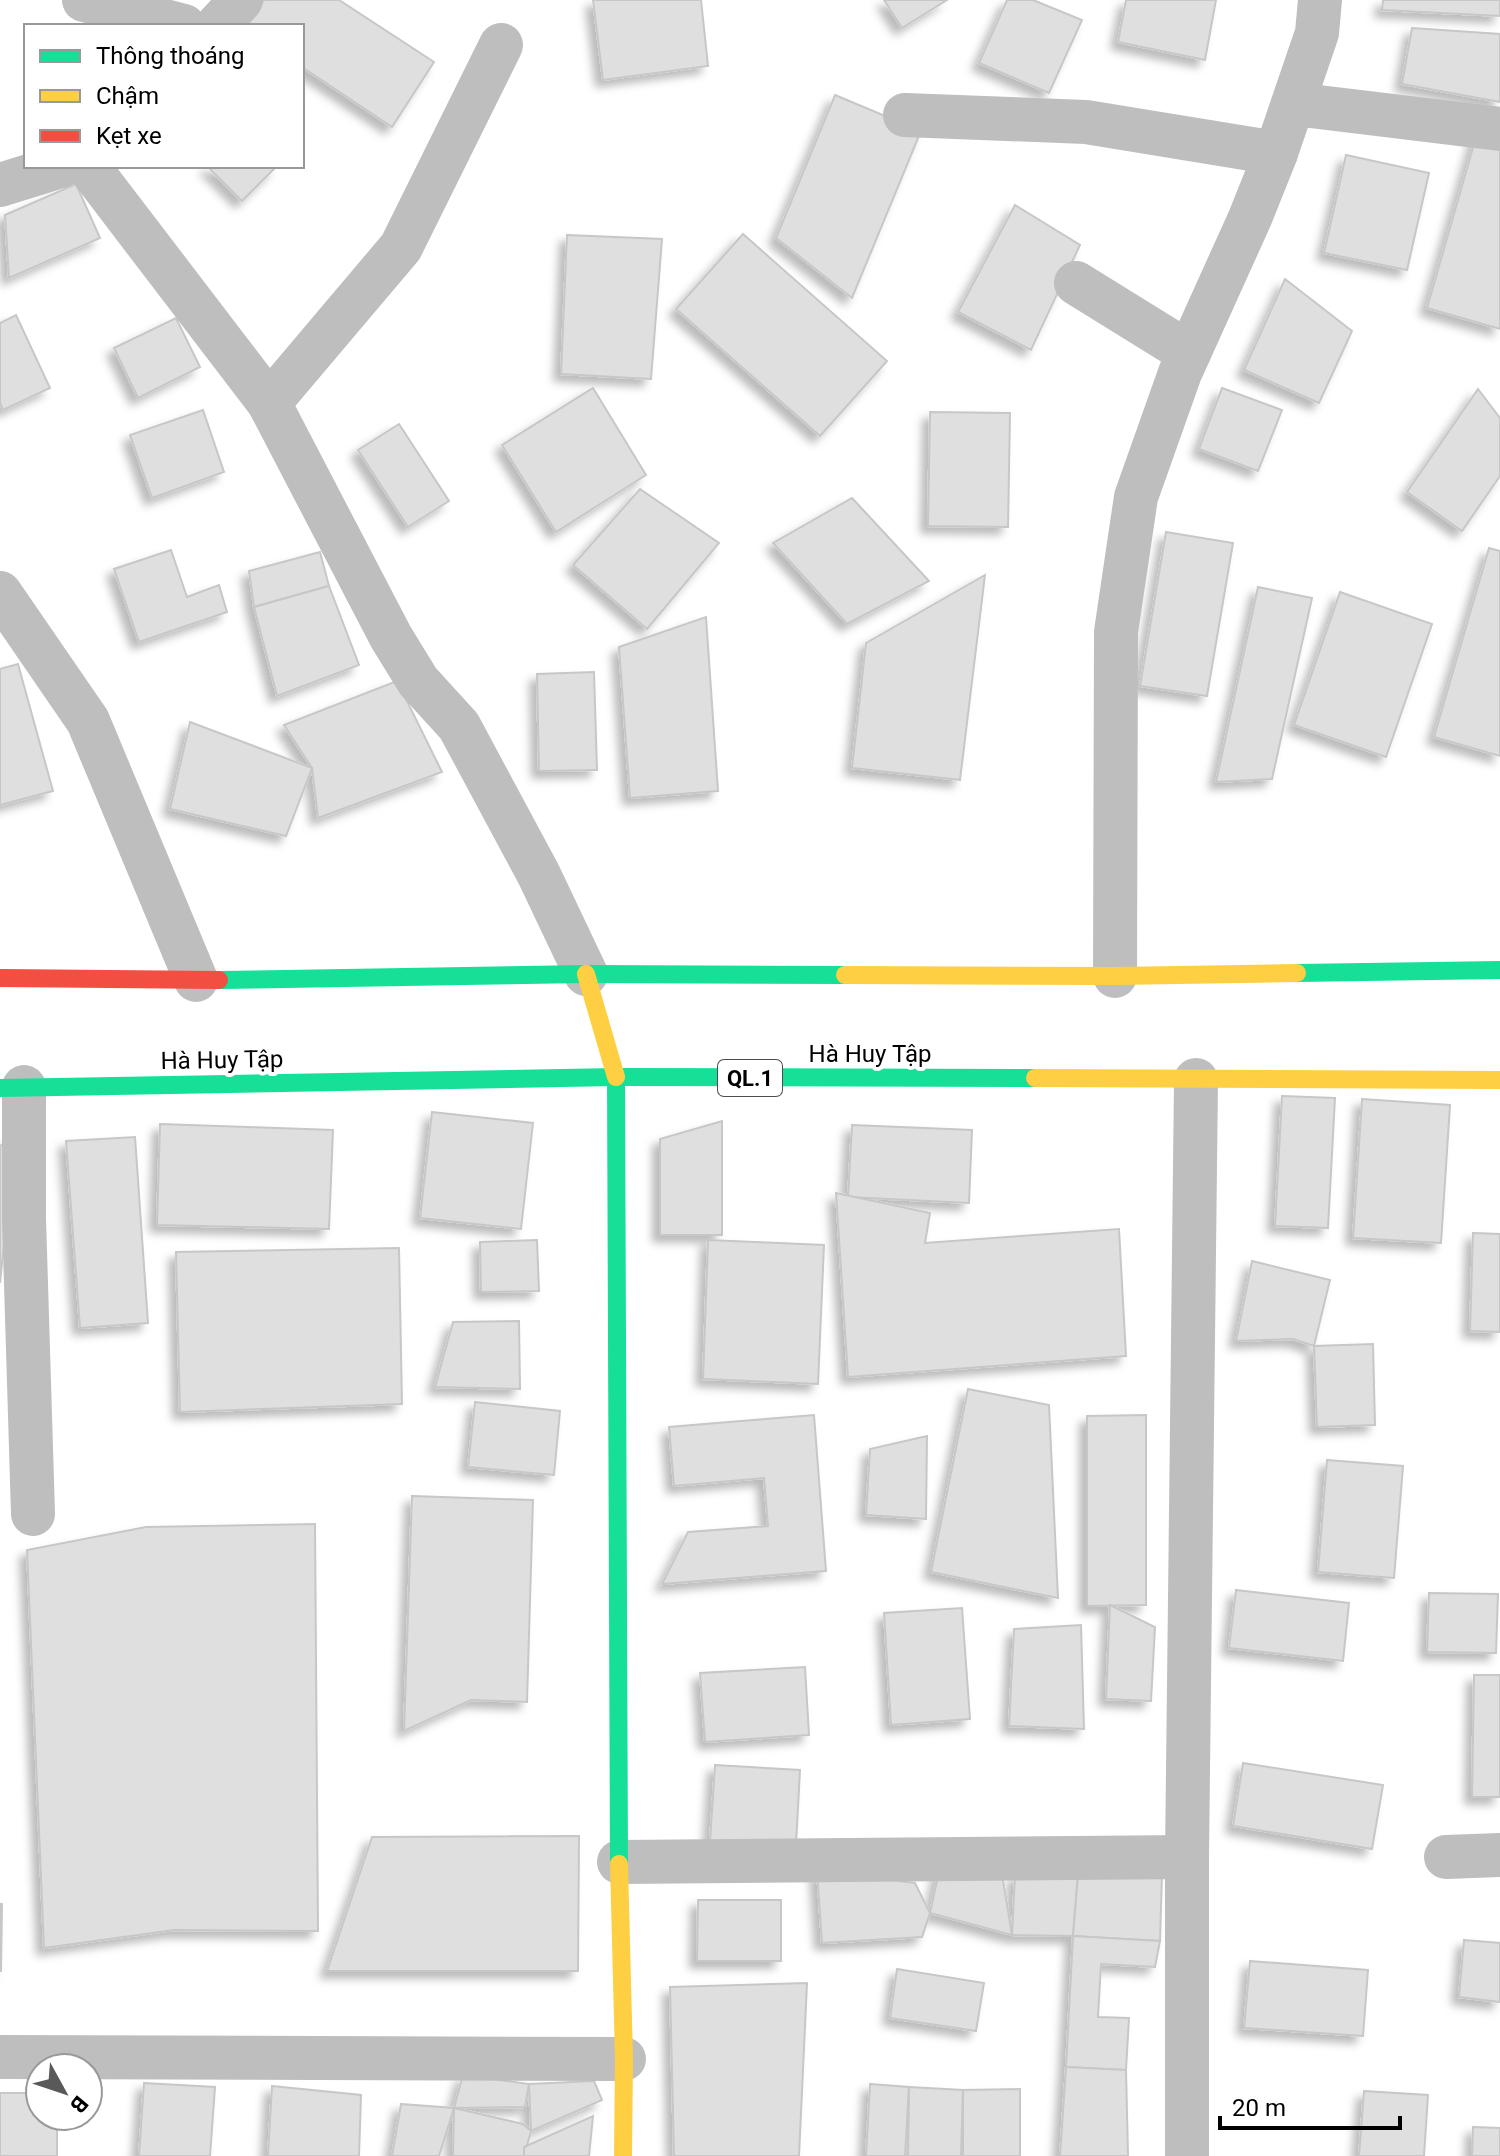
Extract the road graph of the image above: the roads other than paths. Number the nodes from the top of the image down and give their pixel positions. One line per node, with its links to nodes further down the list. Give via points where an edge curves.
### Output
1 (84, 0): 4 (street)
2 (241, 0): 5 (street)
3 (1320, 0): 7 (street, via 1317,33)
4 (176, 24)
5 (219, 24)
6 (501, 45): 16 (street, via 401,247)
7 (1294, 104): 9 (street); 10 (street)
8 (905, 115): 10 (street, via 1086,122)
9 (1500, 129)
10 (1276, 153): 15 (street)
11 (55, 168): 13 (street)
12 (90, 168): 16 (street)
13 (0, 185)
14 (1076, 283): 15 (street)
15 (1189, 353): 20 (street, via 1136,497 1116,632)
16 (269, 403): 19 (street, via 391,637 418,681 459,726)
17 (0, 593): 22 (street, via 88,721)
18 (1500, 970): 20 (main road)
19 (586, 974): 20 (main road); 22 (main road); 23 (main road)
20 (1115, 976)
21 (0, 978): 22 (main road)
22 (196, 980)
23 (616, 1077): 24 (main road, Hà Huy Tập / QL.1); 26 (main road, Hà Huy Tập / QL.1); 31 (main road)
24 (1196, 1080): 25 (main road, Hà Huy Tập / QL.1); 29 (street)
25 (1500, 1080)
26 (12, 1088): 27 (street, via 24,1218)
27 (33, 1514)
28 (1500, 1855): 30 (street)
29 (1187, 1857): 31 (street); 35 (street)
30 (1446, 1857)
31 (619, 1862): 33 (main road)
32 (0, 2057): 33 (street)
33 (624, 2059): 34 (main road)
34 (623, 2156)
35 (1187, 2156)

